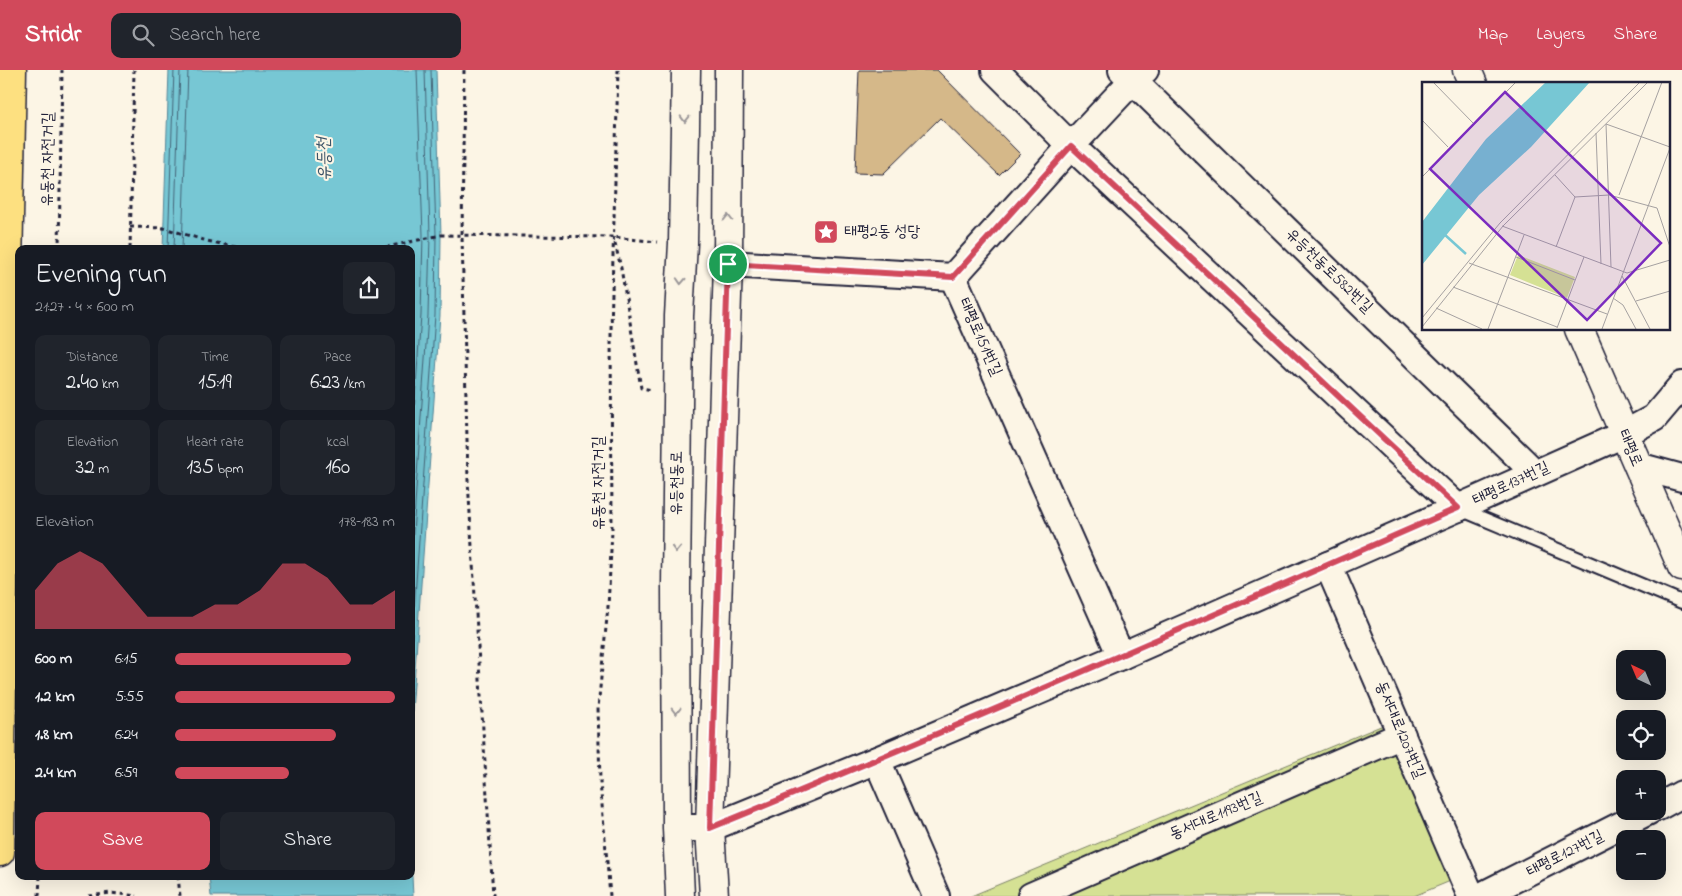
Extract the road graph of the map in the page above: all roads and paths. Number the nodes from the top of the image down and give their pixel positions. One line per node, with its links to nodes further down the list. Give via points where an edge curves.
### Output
1 (12, 70): 26 (main road)
2 (62, 70): 17 (path, 유동천 자전거길)
3 (134, 70): 13 (path)
4 (464, 70): 14 (path)
5 (618, 70): 15 (path, 유동천 자전거길)
6 (686, 70): 41 (main road, 유등천동로, one-way to 41, via 679,316)
7 (729, 70): 21 (main road, one-way to 7)
8 (995, 70): 12 (street)
9 (1467, 70): 11 (main road)
10 (1133, 73): 12 (street, 태평로151번길); 29 (street, 유등천동로582번길)
11 (1472, 82)
12 (1071, 146): 22 (street, 태평로151번길); 31 (street)
13 (130, 227): 18 (path); 19 (path, via 164,228)
14 (462, 236): 15 (path); 20 (path, via 441,235); 50 (path, via 468,480)
15 (613, 238): 16 (path); 24 (path, via 641,388 652,390); 51 (path, 유동천 자전거길, via 612,532 598,708 600,782)
16 (634, 240)
17 (59, 245)
18 (130, 245)
19 (226, 245)
20 (396, 245)
21 (728, 264): 22 (street); 42 (main road)
22 (953, 277): 35 (street, 태평로151번길)
23 (1579, 330): 27 (main road, 태평로)
24 (654, 380)
25 (1682, 385): 27 (street, 태평로137번길, via 1654,418)
26 (3, 415): 43 (main road)
27 (1624, 434): 28 (main road, 태평로); 29 (street, 태평로137번길)
28 (1638, 466): 30 (street); 33 (main road, 태평로)
29 (1535, 473): 31 (street, 태평로137번길)
30 (1682, 478)
31 (1458, 508): 32 (street, 태평로137번길); 34 (lane)
32 (1328, 565): 35 (street, 태평로137번길); 36 (street, 동서대로1207번길)
33 (1682, 566)
34 (1682, 602)
35 (1121, 656): 37 (street, 태평로137번길)
36 (1402, 735): 55 (street, 동서대로1193번길); 56 (street, 동서대로1207번길)
37 (877, 760): 42 (street, 태평로137번길); 54 (street)
38 (1682, 794): 39 (street)
39 (1666, 803)
40 (1631, 820): 57 (street, 태평로127번길)
41 (677, 828): 42 (street, 태평로137번길); 52 (main road, 유등천동로)
42 (710, 828): 53 (main road)
43 (0, 852)
44 (40, 880): 46 (path)
45 (178, 880): 49 (path)
46 (39, 896)
47 (89, 896): 48 (path, via 111,893)
48 (137, 896)
49 (180, 896)
50 (493, 896)
51 (610, 896)
52 (680, 896)
53 (714, 896)
54 (936, 896)
55 (1031, 896)
56 (1471, 896)
57 (1481, 896)

